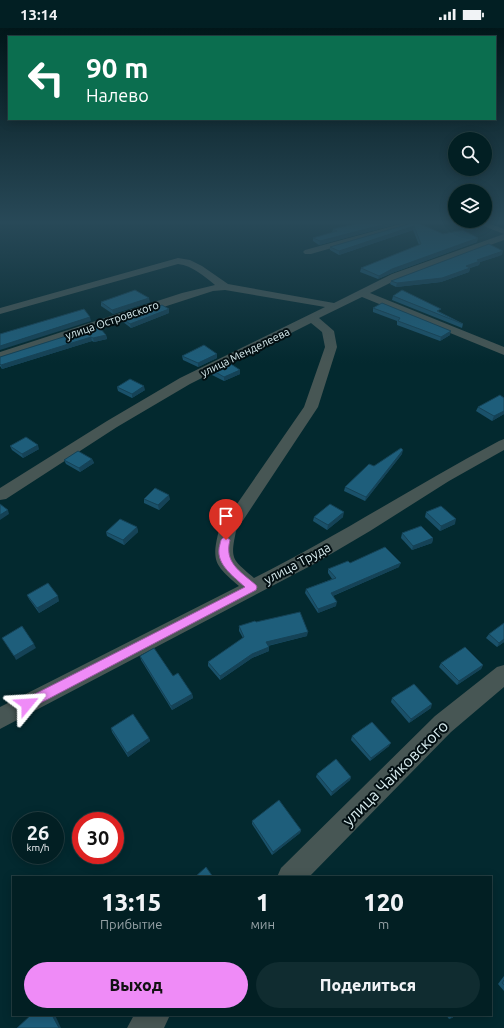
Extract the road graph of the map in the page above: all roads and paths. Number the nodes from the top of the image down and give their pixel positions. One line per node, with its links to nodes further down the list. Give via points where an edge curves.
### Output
1 (147, 270): 7 (street)
2 (201, 270): 4 (street)
3 (414, 270): 5 (street, улица Менделеева)
4 (225, 288): 6 (street); 10 (street, улица Островского, via 213,288 186,295)
5 (362, 293): 6 (street, улица Менделеева); 9 (street)
6 (336, 306): 8 (street, улица Менделеева)
7 (0, 311)
8 (312, 319): 12 (street, улица Менделеева, via 185,381); 13 (street, via 328,331 331,347 311,407 228,530 222,551 227,565)
9 (504, 351)
10 (0, 356)
11 (504, 444): 13 (street, улица Труда, via 443,477 308,559)
12 (0, 495)
13 (252, 587): 15 (street, улица Труда)
14 (504, 674): 16 (street, улица Чайковского, via 443,724)
15 (0, 718)
16 (291, 876)
17 (154, 1016): 18 (street)
18 (143, 1028)

